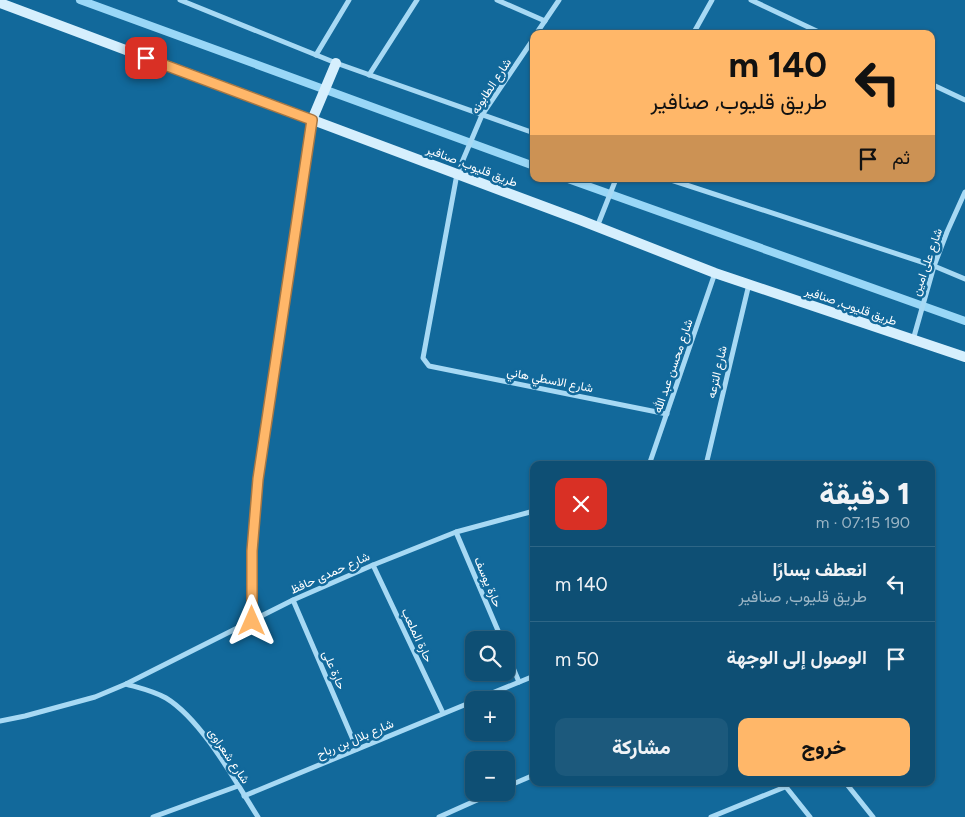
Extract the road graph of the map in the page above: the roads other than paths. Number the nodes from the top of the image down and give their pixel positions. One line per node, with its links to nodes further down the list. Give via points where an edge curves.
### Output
1 (180, 0): 15 (street)
2 (349, 0): 15 (street)
3 (417, 0): 17 (street)
4 (497, 0): 10 (street)
5 (559, 0): 10 (street)
6 (712, 0): 12 (street)
7 (751, 0): 13 (street)
8 (0, 3): 9 (street, طريق قليوب, صنافير)
9 (19, 5): 21 (street, طريق قليوب, صنافير)
10 (545, 21): 11 (street)
11 (539, 30)
12 (695, 30)
13 (815, 30)
14 (530, 44): 20 (street, شارع الطابونه)
15 (316, 55): 16 (street)
16 (336, 64): 17 (street); 21 (street)
17 (370, 75): 20 (street)
18 (935, 86): 19 (street)
19 (965, 100)
20 (482, 115): 22 (street); 23 (street, شارع الطابونه)
21 (312, 120): 23 (street, طريق قليوب, صنافير); 42 (street, via 258,479 252,551)
22 (530, 132)
23 (457, 174): 27 (street, طريق قليوب, صنافير); 34 (street, شارع الطابونه, via 423,355)
24 (615, 182): 27 (street)
25 (677, 182): 28 (street)
26 (965, 192): 28 (street, شارع على امين)
27 (597, 227): 29 (street, طريق قليوب, صنافير)
28 (934, 266): 30 (street); 32 (street, شارع على امين)
29 (715, 273): 31 (street, طريق قليوب, صنافير); 35 (street, شارع محسن عبد الله)
30 (965, 279)
31 (748, 284): 32 (street, طريق قليوب, صنافير); 37 (street, شارع الترعه)
32 (913, 340): 33 (street, طريق قليوب, صنافير)
33 (965, 357)
34 (429, 366): 35 (street, شارع الاسطي هاني)
35 (668, 414): 36 (street, شارع محسن عبد الله)
36 (650, 461)
37 (707, 461)
38 (530, 512): 39 (street, شارع حمدى حافظ)
39 (456, 532): 40 (street, شارع حمدى حافظ); 43 (street, حارة يوسف)
40 (373, 565): 41 (street, شارع حمدى حافظ); 50 (street, حارة الملعب)
41 (293, 600): 42 (street, شارع حمدى حافظ); 52 (street, حارة على)
42 (252, 621): 47 (street, شارع حمدى حافظ)
43 (498, 631)
44 (515, 672): 46 (street)
45 (530, 678): 46 (street, شارع بلال بن رباح)
46 (519, 682): 48 (street, شارع بلال بن رباح)
47 (126, 684): 51 (street, شارع حمدى حافظ, via 95,696); 55 (street, شارع شعراوى, via 167,699 186,715 205,735)
48 (496, 691)
49 (465, 704): 50 (street, شارع بلال بن رباح)
50 (443, 713): 52 (street, شارع بلال بن رباح)
51 (0, 721)
52 (357, 748): 59 (street, شارع بلال بن رباح)
53 (530, 777): 54 (street)
54 (515, 784)
55 (238, 786): 59 (street, شارع شعراوى); 61 (street)
56 (781, 786): 64 (street)
57 (784, 786): 65 (street)
58 (847, 786): 66 (street)
59 (244, 796): 62 (street, شارع شعراوى)
60 (475, 801): 63 (street)
61 (153, 817)
62 (258, 817)
63 (439, 817)
64 (711, 817)
65 (810, 817)
66 (874, 817)

